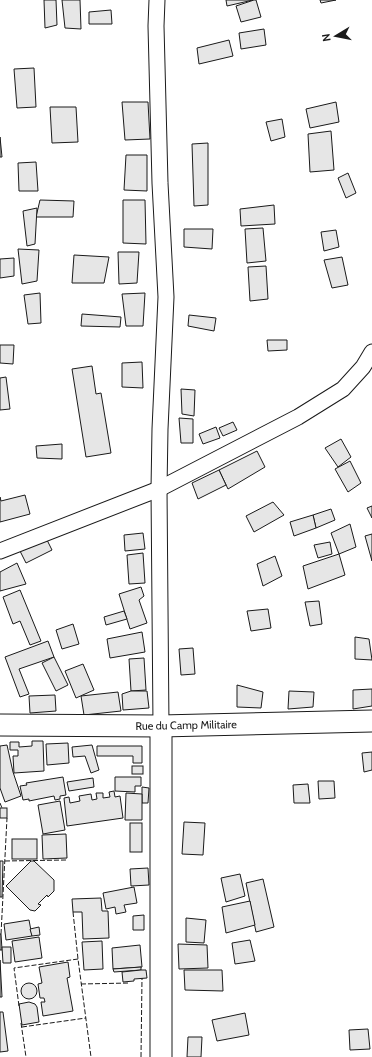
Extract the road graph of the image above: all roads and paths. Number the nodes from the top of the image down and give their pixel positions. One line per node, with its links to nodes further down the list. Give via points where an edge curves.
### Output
1 (157, 0): 3 (street, via 160,183 166,297)
2 (372, 352): 3 (street, via 363,367 343,389 298,417)
3 (159, 489): 4 (street); 7 (street)
4 (0, 551)
5 (372, 721): 7 (street, Rue du Camp Militaire)
6 (0, 725): 7 (street, Rue du Camp Militaire)
7 (161, 726): 8 (street)
8 (161, 1057)

